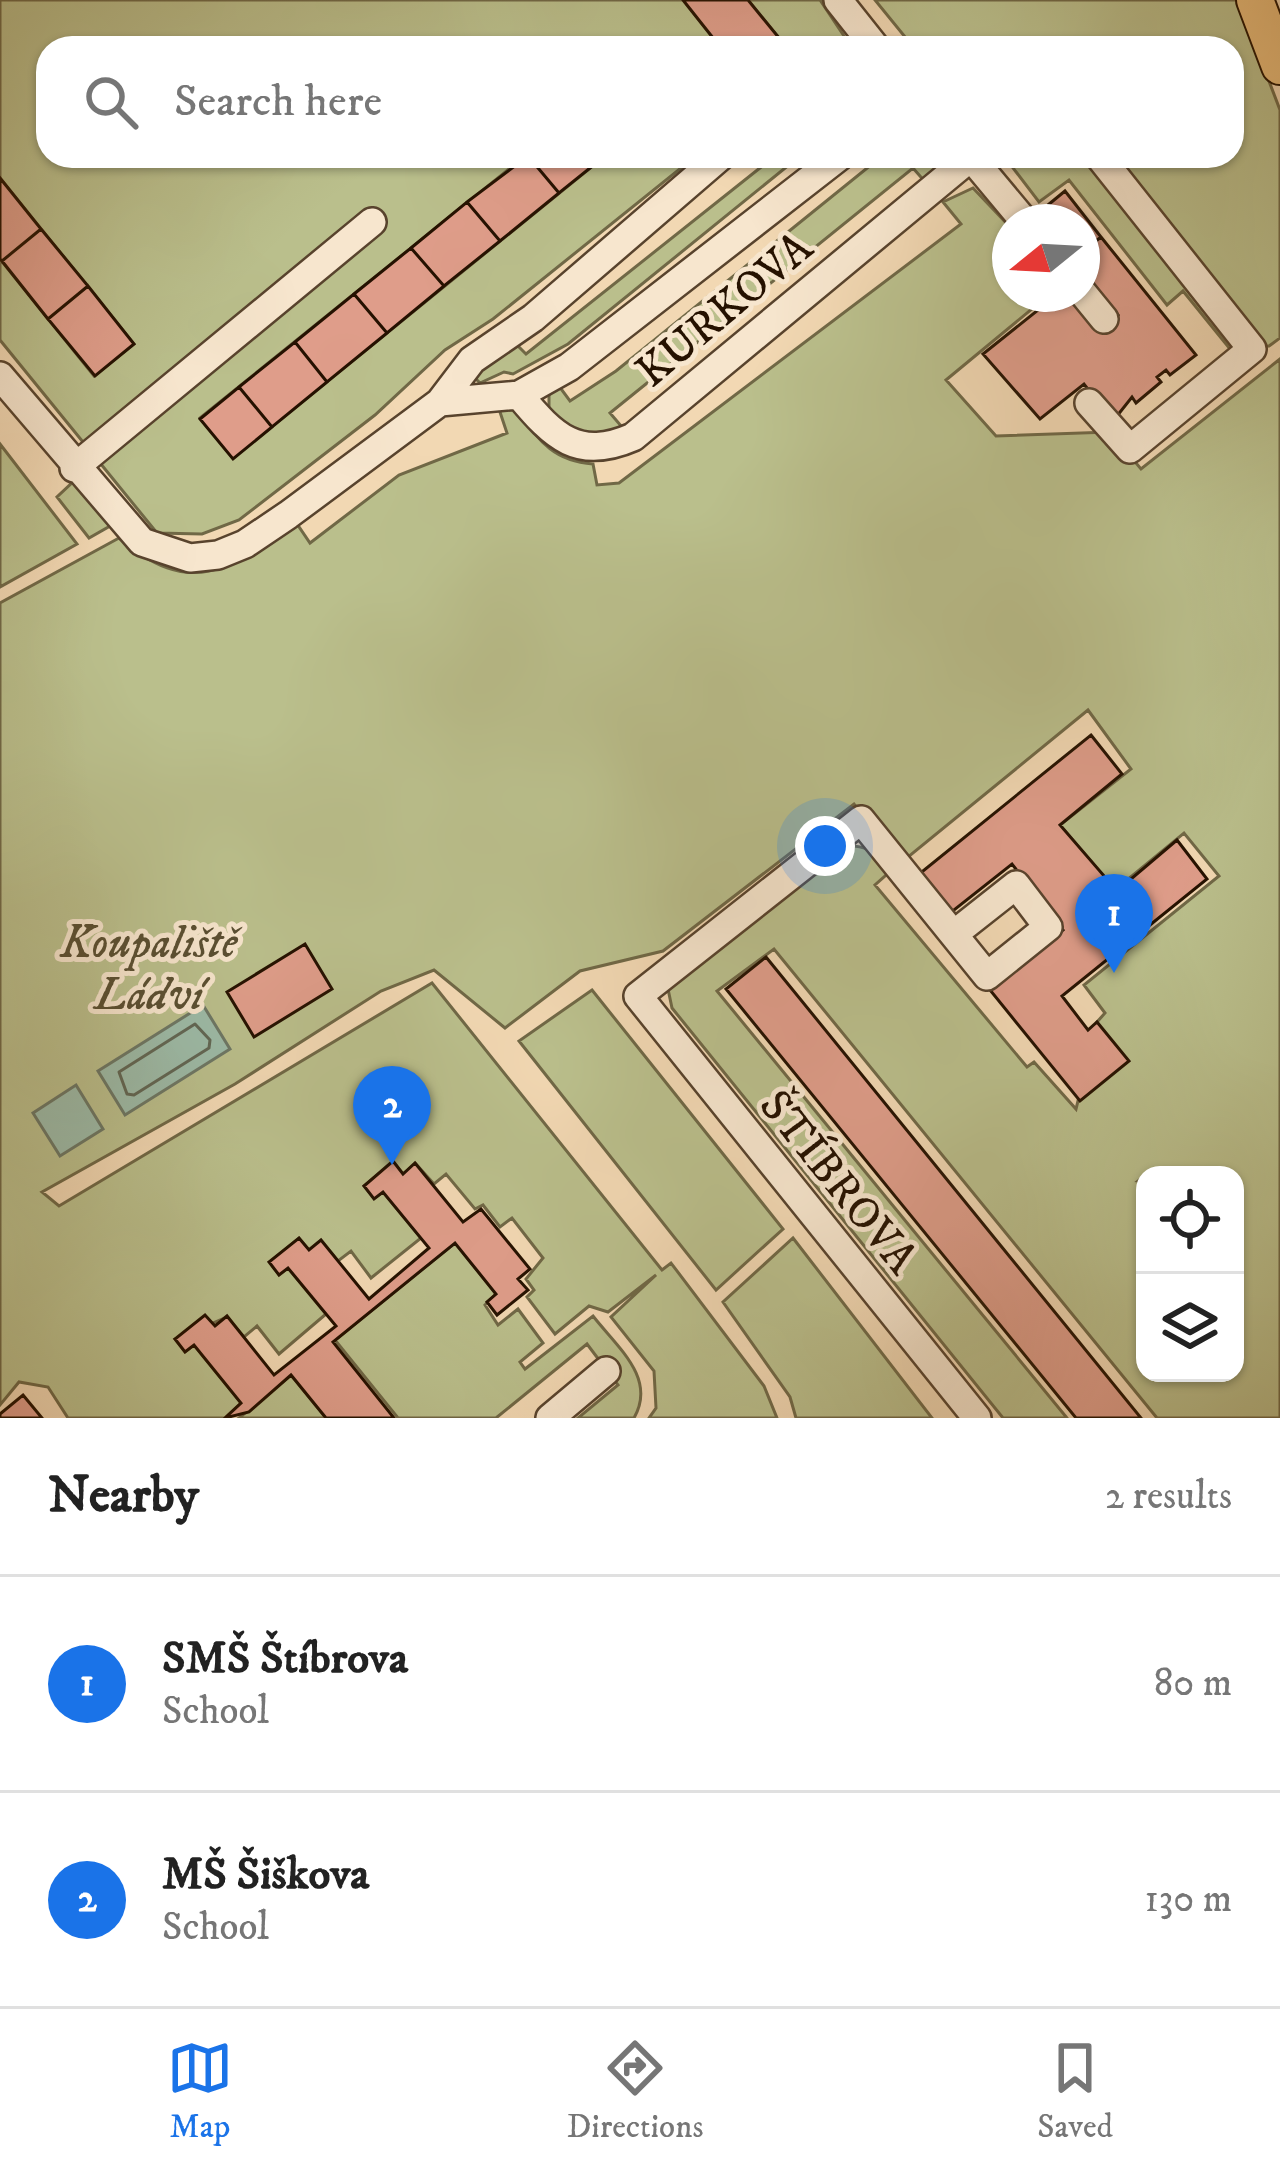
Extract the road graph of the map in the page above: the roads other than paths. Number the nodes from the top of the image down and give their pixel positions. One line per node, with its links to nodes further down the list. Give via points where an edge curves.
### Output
1 (838, 0): 3 (street)
2 (1255, 0): 4 (main road)
3 (866, 36)
4 (1280, 66)
5 (707, 168): 16 (street, via 533,318 472,360)
6 (825, 168): 15 (street, KURKOVA, via 569,367)
7 (957, 168): 15 (street, KURKOVA, via 633,437 608,448 576,445 545,426)
8 (979, 168): 10 (street)
9 (1109, 168): 17 (street, via 1252,349 1130,449)
10 (1010, 204)
11 (372, 222): 18 (street)
12 (1098, 312): 13 (street)
13 (1104, 319)
14 (0, 376): 18 (street)
15 (519, 395): 16 (street, KURKOVA)
16 (440, 402): 18 (street, via 245,544 190,558 142,542)
17 (1089, 403)
18 (74, 468)
19 (954, 934): 22 (street, ŠTÍBROVA, via 861,820 638,996)
20 (606, 1371): 21 (street)
21 (550, 1418)
22 (977, 1418)

